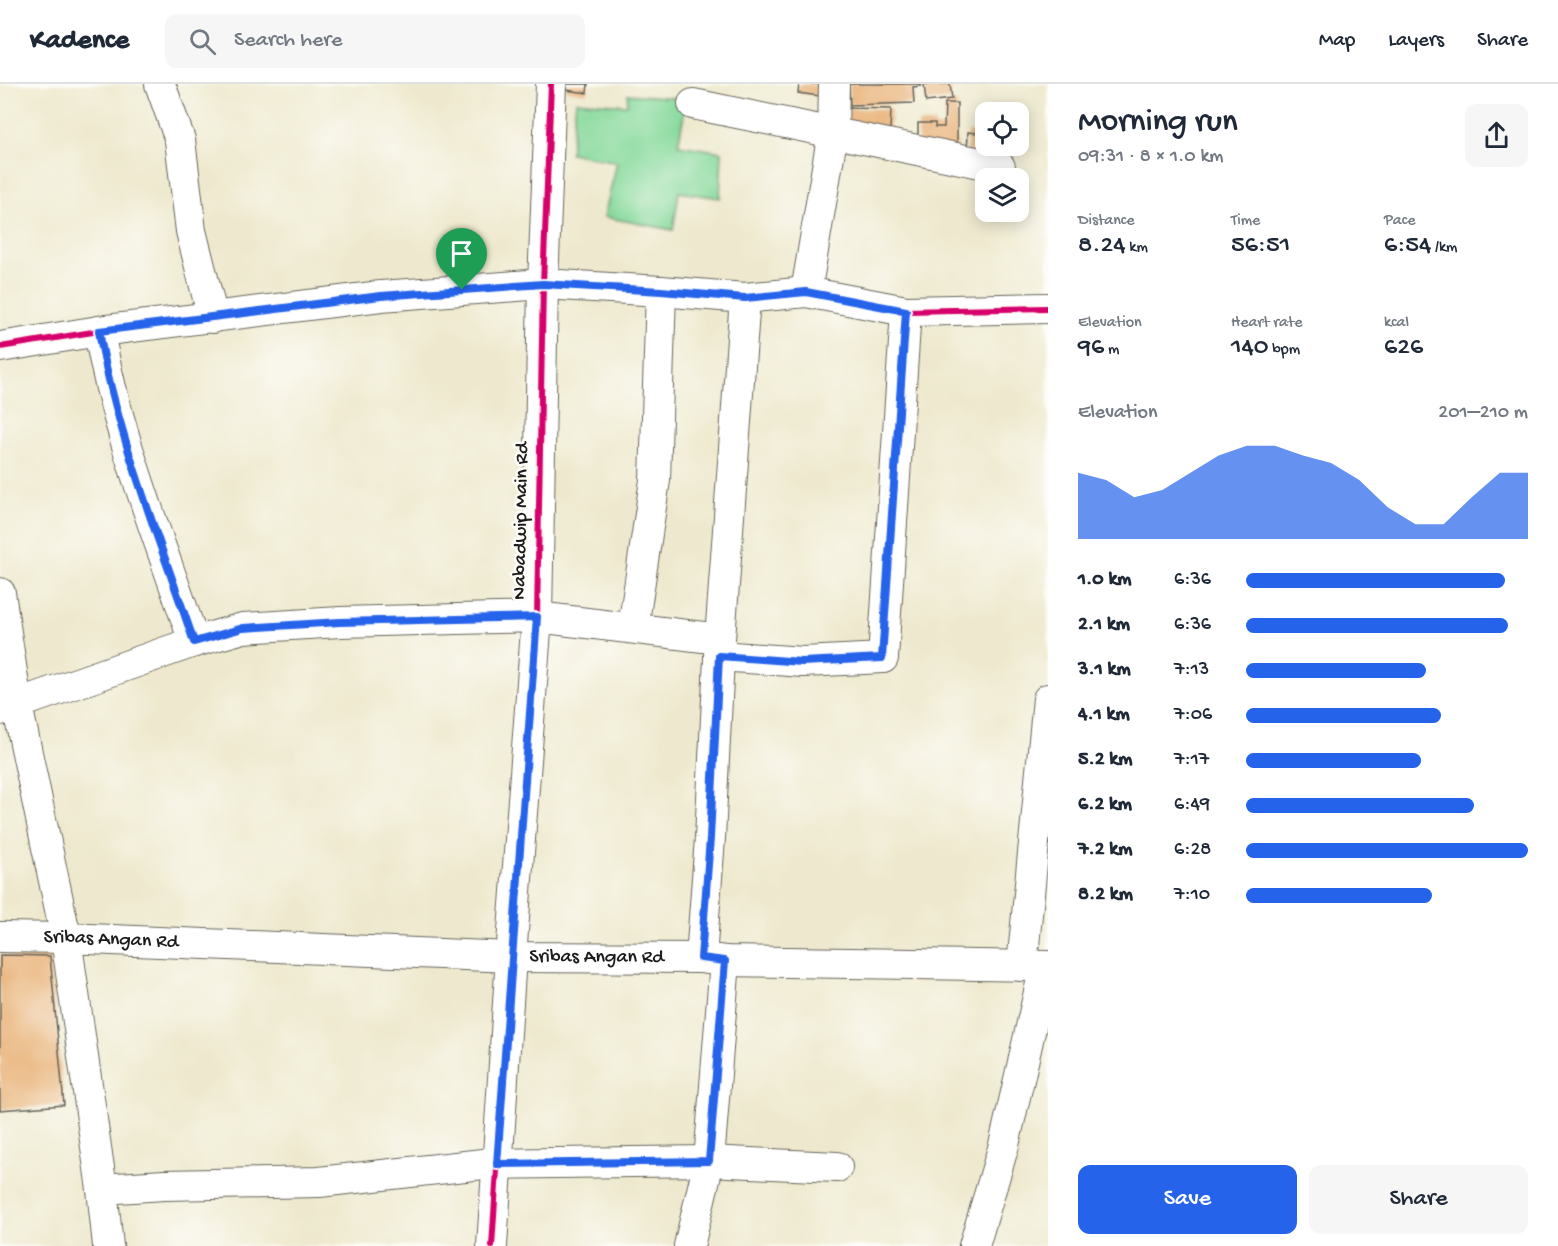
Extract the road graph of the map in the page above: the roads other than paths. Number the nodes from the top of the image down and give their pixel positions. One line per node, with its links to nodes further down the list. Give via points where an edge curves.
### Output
1 (160, 84): 13 (street, via 180,140 191,231)
2 (551, 84): 7 (street, Nabadwip Main Rd)
3 (834, 84): 5 (street)
4 (693, 104): 5 (street)
5 (833, 132): 6 (street); 9 (street)
6 (1000, 167)
7 (543, 284): 8 (street); 13 (street, via 381,296); 17 (street, Nabadwip Main Rd)
8 (661, 291): 10 (street); 18 (street, via 655,480)
9 (806, 292): 10 (street); 12 (street)
10 (745, 298): 20 (street)
11 (1048, 308): 12 (street)
12 (906, 311): 20 (street, via 882,658 802,662)
13 (213, 318): 14 (street)
14 (99, 331): 15 (street); 19 (street, via 106,371 131,455)
15 (0, 346)
16 (0, 593): 22 (street)
17 (537, 617): 18 (street); 19 (street, via 243,628); 25 (street, Nabadwip Main Rd)
18 (633, 628): 20 (street)
19 (194, 642): 22 (street)
20 (720, 648): 26 (street, via 710,838)
21 (1048, 699): 27 (street)
22 (8, 708): 24 (street)
23 (0, 938): 24 (street, Sribas Angan Rd)
24 (66, 938): 25 (street, Sribas Angan Rd); 31 (street)
25 (511, 957): 26 (street, Sribas Angan Rd); 29 (street, Nabadwip Main Rd)
26 (713, 959): 27 (street, Sribas Angan Rd); 28 (street)
27 (1038, 966): 35 (street, via 1004,1145)
28 (709, 1161): 29 (street); 30 (street); 34 (street)
29 (497, 1164): 31 (street, via 319,1182); 33 (street, Nabadwip Main Rd)
30 (837, 1167)
31 (102, 1189): 32 (street)
32 (108, 1246)
33 (492, 1246)
34 (689, 1246)
35 (974, 1246)

